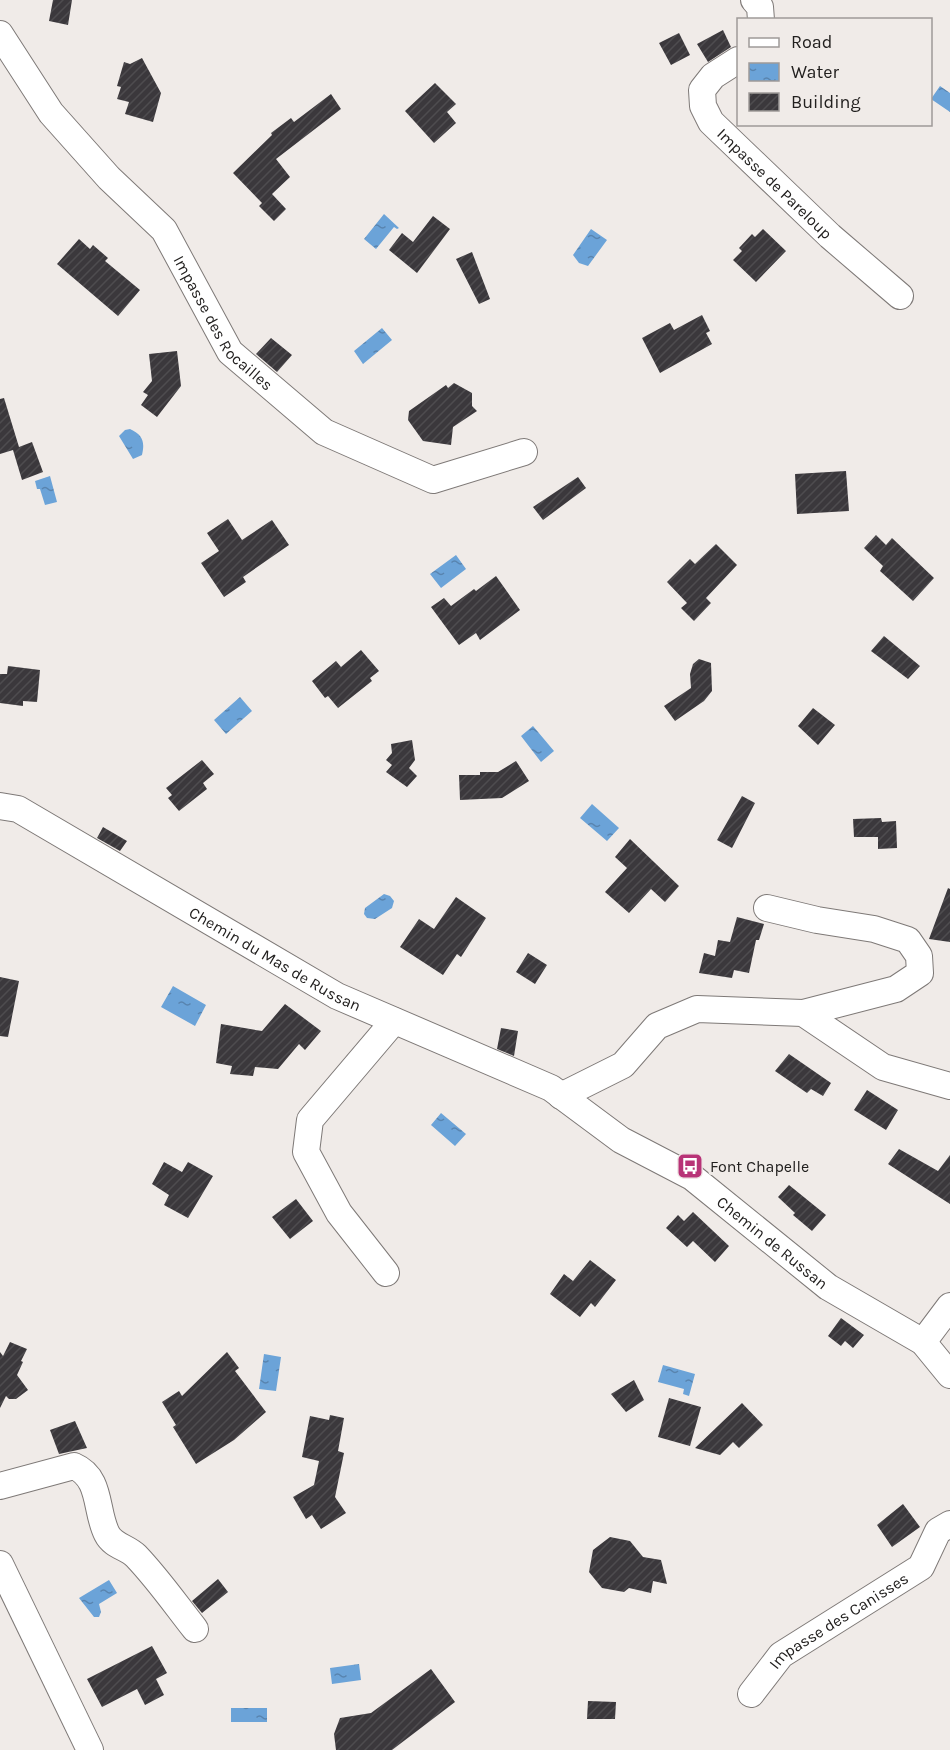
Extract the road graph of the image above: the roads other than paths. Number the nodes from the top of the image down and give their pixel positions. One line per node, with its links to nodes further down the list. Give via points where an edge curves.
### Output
1 (754, 0): 2 (street, via 760,7)
2 (761, 18)
3 (0, 34): 6 (street, Impasse des Rocailles, via 51,113 109,178 164,230 230,352 324,432 433,480)
4 (737, 61): 5 (street, Impasse de Pareloup, via 713,76 702,90 703,106 711,122 830,236)
5 (900, 296)
6 (524, 452)
7 (0, 806): 10 (street, Chemin du Mas de Russan, via 18,809 337,996)
8 (767, 908): 9 (street, via 874,929 908,940 919,956 920,973 896,989)
9 (803, 1013): 11 (street, via 883,1067); 12 (street, via 697,1009 657,1026 623,1065)
10 (394, 1021): 12 (street, Chemin du Mas de Russan, via 551,1088); 13 (street, via 310,1120 306,1152 339,1213)
11 (950, 1086)
12 (561, 1096): 15 (street, Chemin de Russan, via 621,1140 692,1177 828,1287)
13 (386, 1273)
14 (950, 1306): 15 (street)
15 (923, 1342): 16 (street, Chemin de Russan)
16 (950, 1375)
17 (0, 1486): 20 (street, via 74,1466 83,1470 93,1484 107,1534 145,1565)
18 (950, 1524): 21 (street, Impasse des Canisses, via 938,1531 921,1567 781,1655)
19 (0, 1564): 22 (street)
20 (195, 1629)
21 (751, 1694)
22 (90, 1750)

